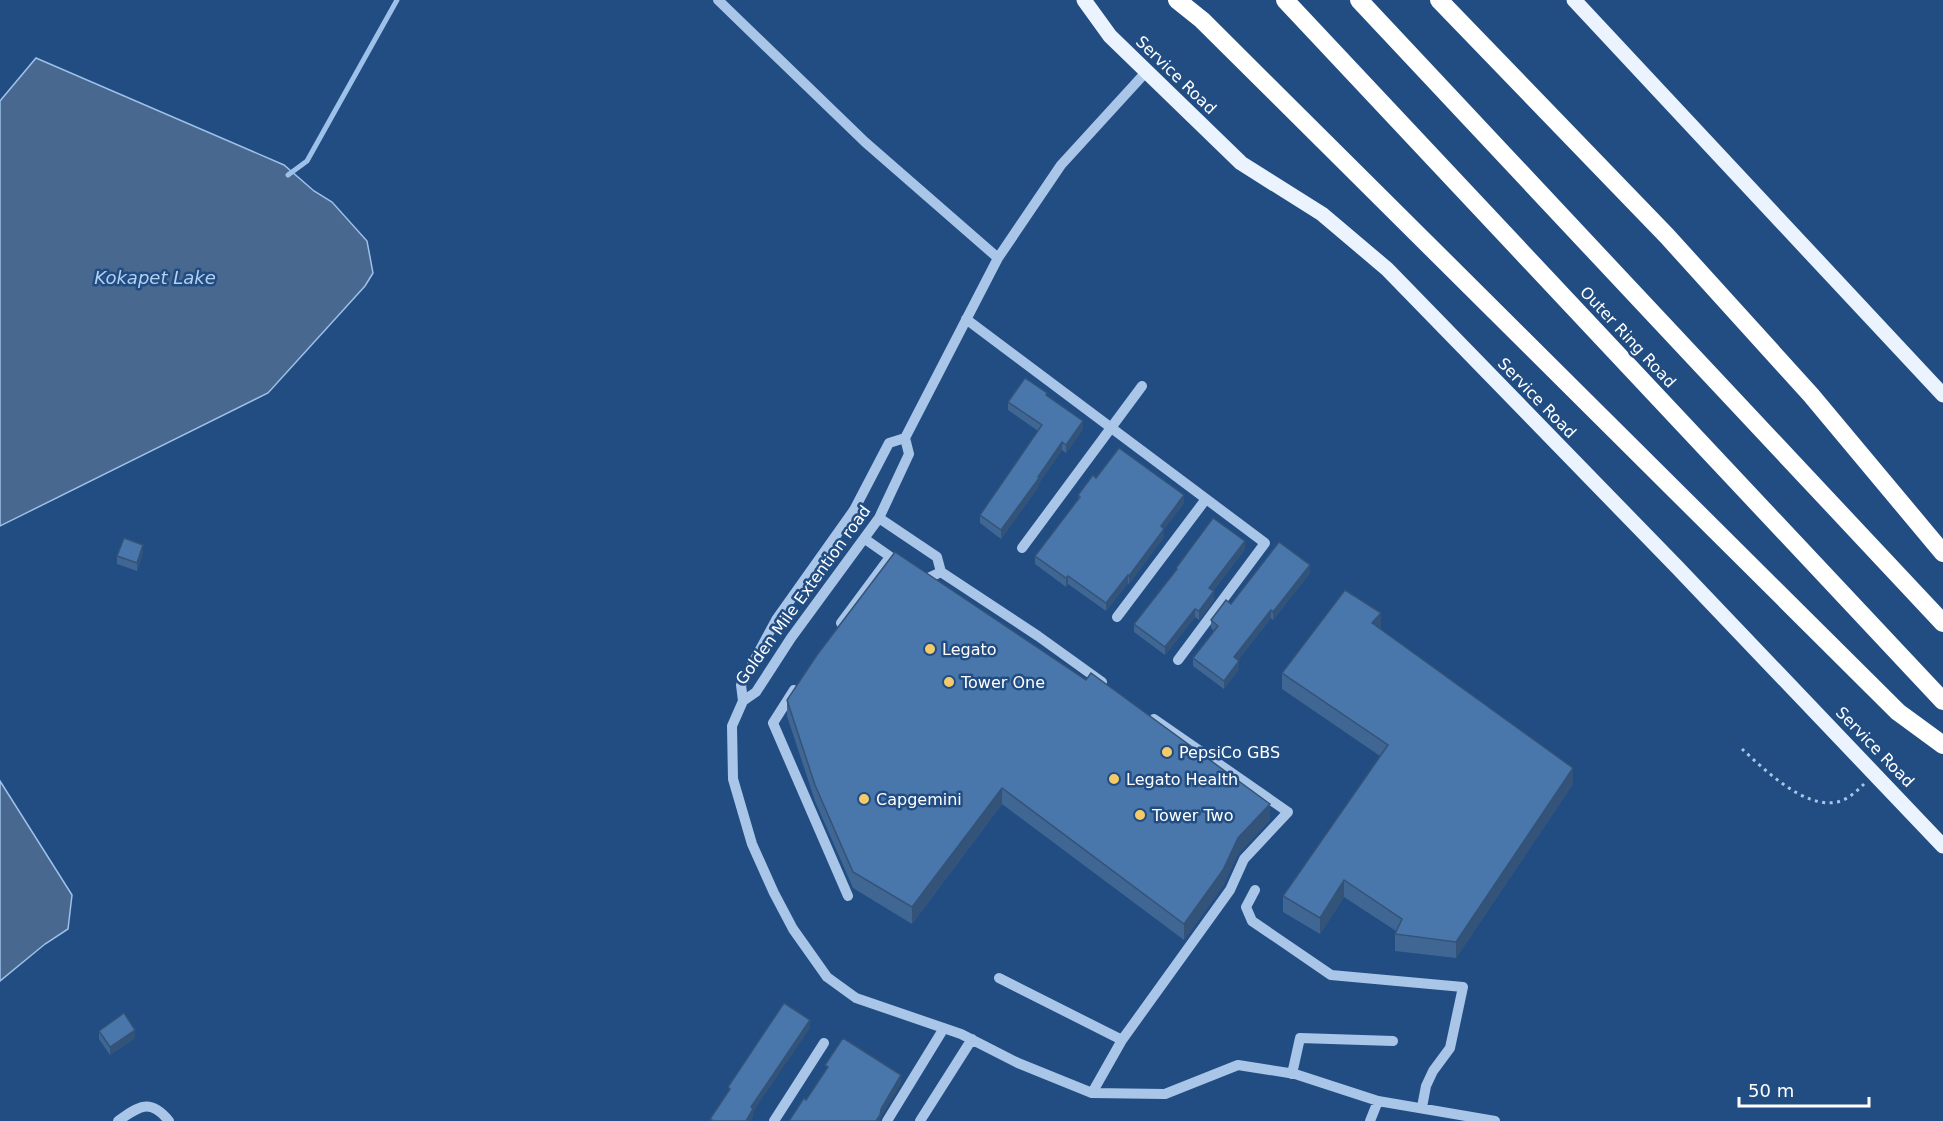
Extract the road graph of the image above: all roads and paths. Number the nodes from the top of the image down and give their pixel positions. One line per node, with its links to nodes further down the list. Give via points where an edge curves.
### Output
1 (718, 0): 9 (street, via 865,142)
2 (1084, 0): 8 (main road, Service Road, via 1110,36)
3 (1177, 0): 31 (highway, via 1202,20 1898,712)
4 (1286, 0): 29 (highway, Outer Ring Road)
5 (1359, 0): 23 (highway, Outer Ring Road)
6 (1439, 0): 19 (highway, via 1667,236 1811,395)
7 (1574, 0): 12 (main road)
8 (1146, 72): 9 (street, Golden Mile Extention road, via 1061,165); 33 (main road, Service Road, via 1240,163 1322,214 1387,269)
9 (998, 258): 10 (street, Golden Mile Extention road)
10 (966, 319): 13 (street); 14 (street, Golden Mile Extention road)
11 (1142, 386): 13 (street)
12 (1943, 395)
13 (1111, 428): 15 (street); 18 (street)
14 (905, 438): 16 (street, Golden Mile Extention road, via 909,454); 28 (street, Golden Mile Extention road, via 889,443 854,510 776,620 741,685)
15 (1206, 499): 22 (street); 25 (street, via 1265,543)
16 (879, 518): 17 (street, Golden Mile Extention road); 21 (street, via 937,556)
17 (865, 539): 20 (street); 28 (street, Golden Mile Extention road, via 756,692)
18 (1022, 548)
19 (1943, 553)
20 (891, 557): 21 (street, via 926,579); 24 (street)
21 (941, 572): 27 (street)
22 (1118, 617)
23 (1943, 623)
24 (832, 637)
25 (1178, 660)
26 (798, 684): 36 (street, via 773,723)
27 (1115, 691)
28 (743, 701): 38 (street, Golden Mile Extention road, via 732,726 734,778 752,844 793,929 827,977 856,998)
29 (1943, 701)
30 (1144, 712): 40 (street, via 1288,812 1244,859 1230,890)
31 (1943, 745)
32 (1742, 748): 33 (path, via 1791,790 1823,802 1838,802 1853,795 1863,784)
33 (1868, 765): 34 (main road, Service Road)
34 (1943, 846)
35 (1255, 890): 46 (street, via 1246,907 1252,921 1331,975 1462,987 1450,1048 1433,1071)
36 (848, 896)
37 (999, 978): 40 (street)
38 (944, 1028): 39 (street, Golden Mile Extention road); 50 (street)
39 (972, 1039): 44 (street, Golden Mile Extention road, via 1018,1063); 51 (street)
40 (1122, 1040): 44 (street)
41 (1393, 1041): 43 (street, via 1300,1038)
42 (825, 1043): 49 (street)
43 (1292, 1074): 44 (street, Golden Mile Extention road, via 1238,1065 1165,1094); 45 (street, Golden Mile Extention road)
44 (1092, 1093)
45 (1378, 1101): 46 (street, Golden Mile Extention road); 52 (street)
46 (1422, 1107): 53 (street, Golden Mile Extention road)
47 (118, 1121): 48 (street, via 138,1108 150,1106 160,1110)
48 (169, 1121)
49 (774, 1121)
50 (887, 1121)
51 (920, 1121)
52 (1370, 1121)
53 (1495, 1121)

